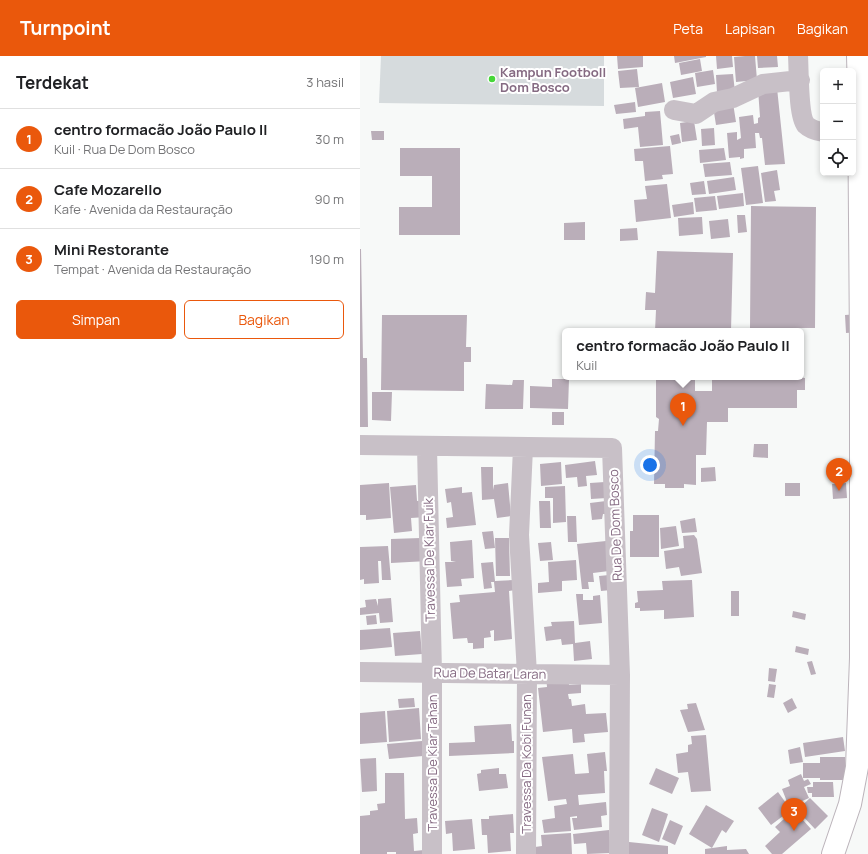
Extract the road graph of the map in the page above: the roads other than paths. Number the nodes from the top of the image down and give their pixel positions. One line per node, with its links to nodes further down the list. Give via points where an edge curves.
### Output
1 (798, 56): 3 (street)
2 (858, 56): 5 (main road)
3 (800, 80): 4 (street, via 763,84 733,98 714,102 696,114); 6 (street, via 801,115 806,125)
4 (674, 110)
5 (856, 130): 17 (main road, via 861,658 857,767 850,804)
6 (820, 131)
7 (360, 445): 8 (street, Rua De Dom Bosco)
8 (427, 446): 9 (street, Rua De Dom Bosco); 11 (street, Travessa De Kiar Fuik)
9 (523, 448): 12 (street, Travessa Da Kobi Funan, via 519,535); 13 (street, Rua De Dom Bosco, via 612,448)
10 (360, 672): 11 (street, Rua De Batar Laran)
11 (432, 673): 12 (street, Rua De Batar Laran); 14 (street, Travessa De Kiar Tahan)
12 (526, 674): 13 (street, Rua De Batar Laran); 15 (street, Travessa Da Kobi Funan)
13 (620, 675): 16 (street, Rua De Dom Bosco)
14 (432, 854)
15 (526, 854)
16 (619, 854)
17 (833, 854)

